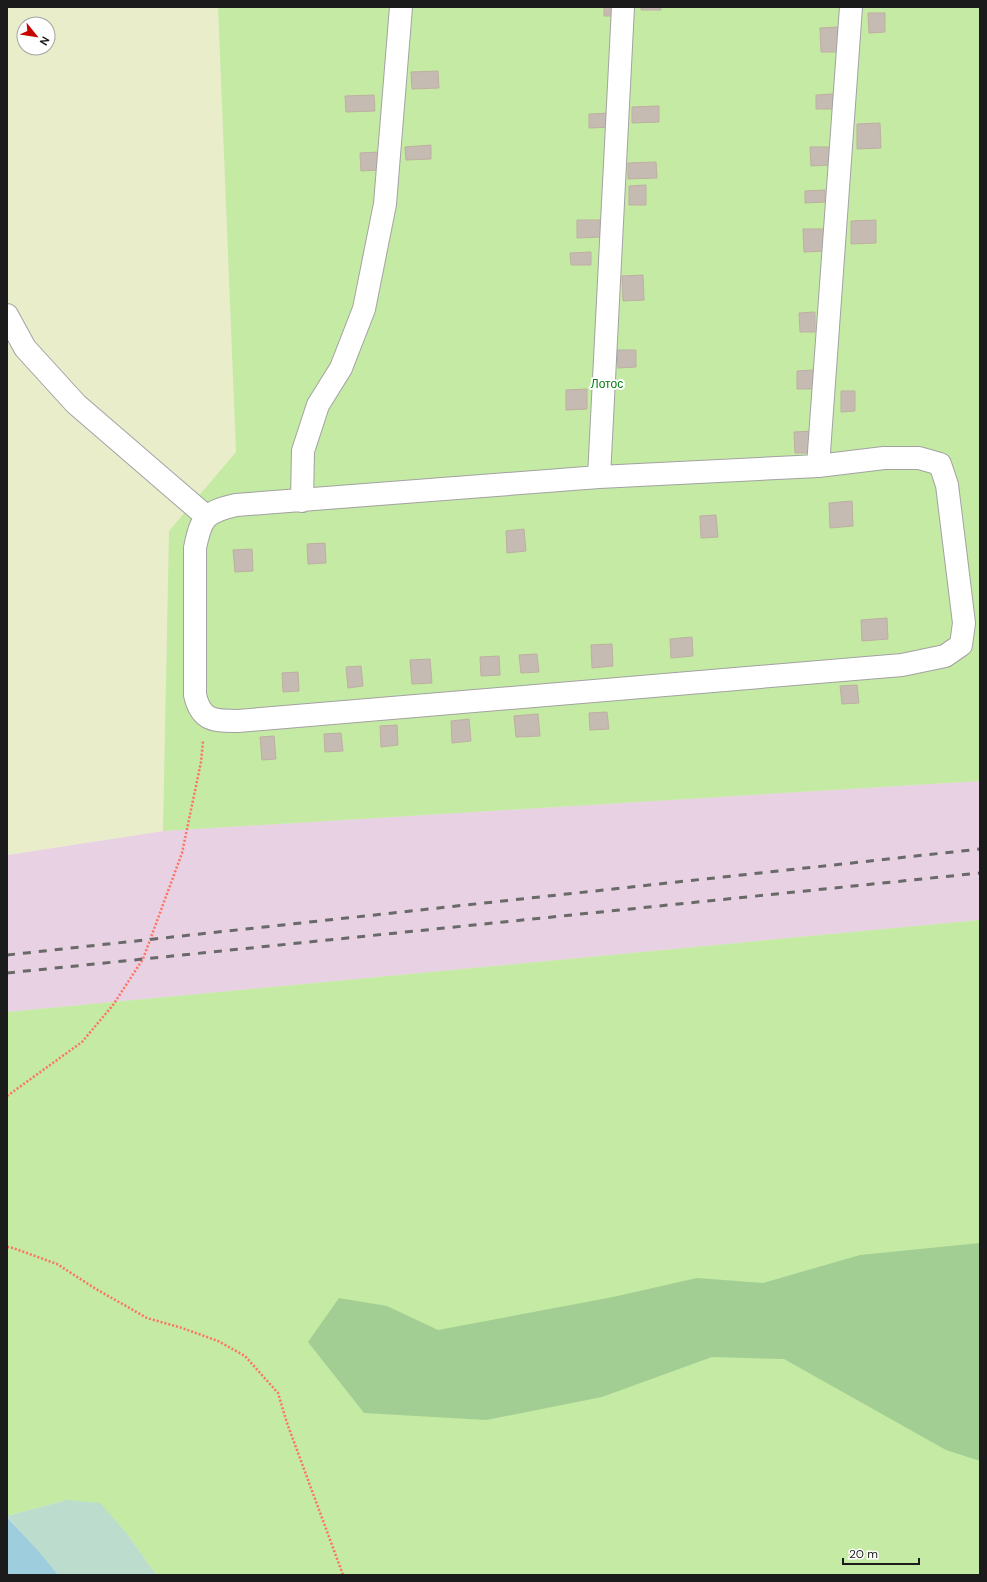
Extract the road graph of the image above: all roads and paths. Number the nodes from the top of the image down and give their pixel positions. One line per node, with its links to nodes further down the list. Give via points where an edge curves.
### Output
1 (401, 7): 7 (lane, via 384,212 364,309 341,368 318,405 303,451)
2 (623, 7): 6 (lane)
3 (851, 7): 5 (lane)
4 (7, 315): 8 (lane, via 25,348 76,404)
5 (818, 466): 6 (lane); 9 (lane, via 884,458 919,458 940,464 948,485 964,623 961,645 945,656 902,665 238,721 219,721)
6 (599, 476): 7 (lane)
7 (302, 501): 8 (lane, via 236,505 217,509)
8 (207, 517): 9 (lane, via 200,526 194,548 195,695 197,706)
9 (205, 716): 10 (path, via 201,762 182,853 142,959 113,1005 82,1042)
10 (7, 1096)
11 (7, 1247): 12 (path, via 57,1264 147,1318 218,1341 245,1356 278,1393)
12 (343, 1575)

